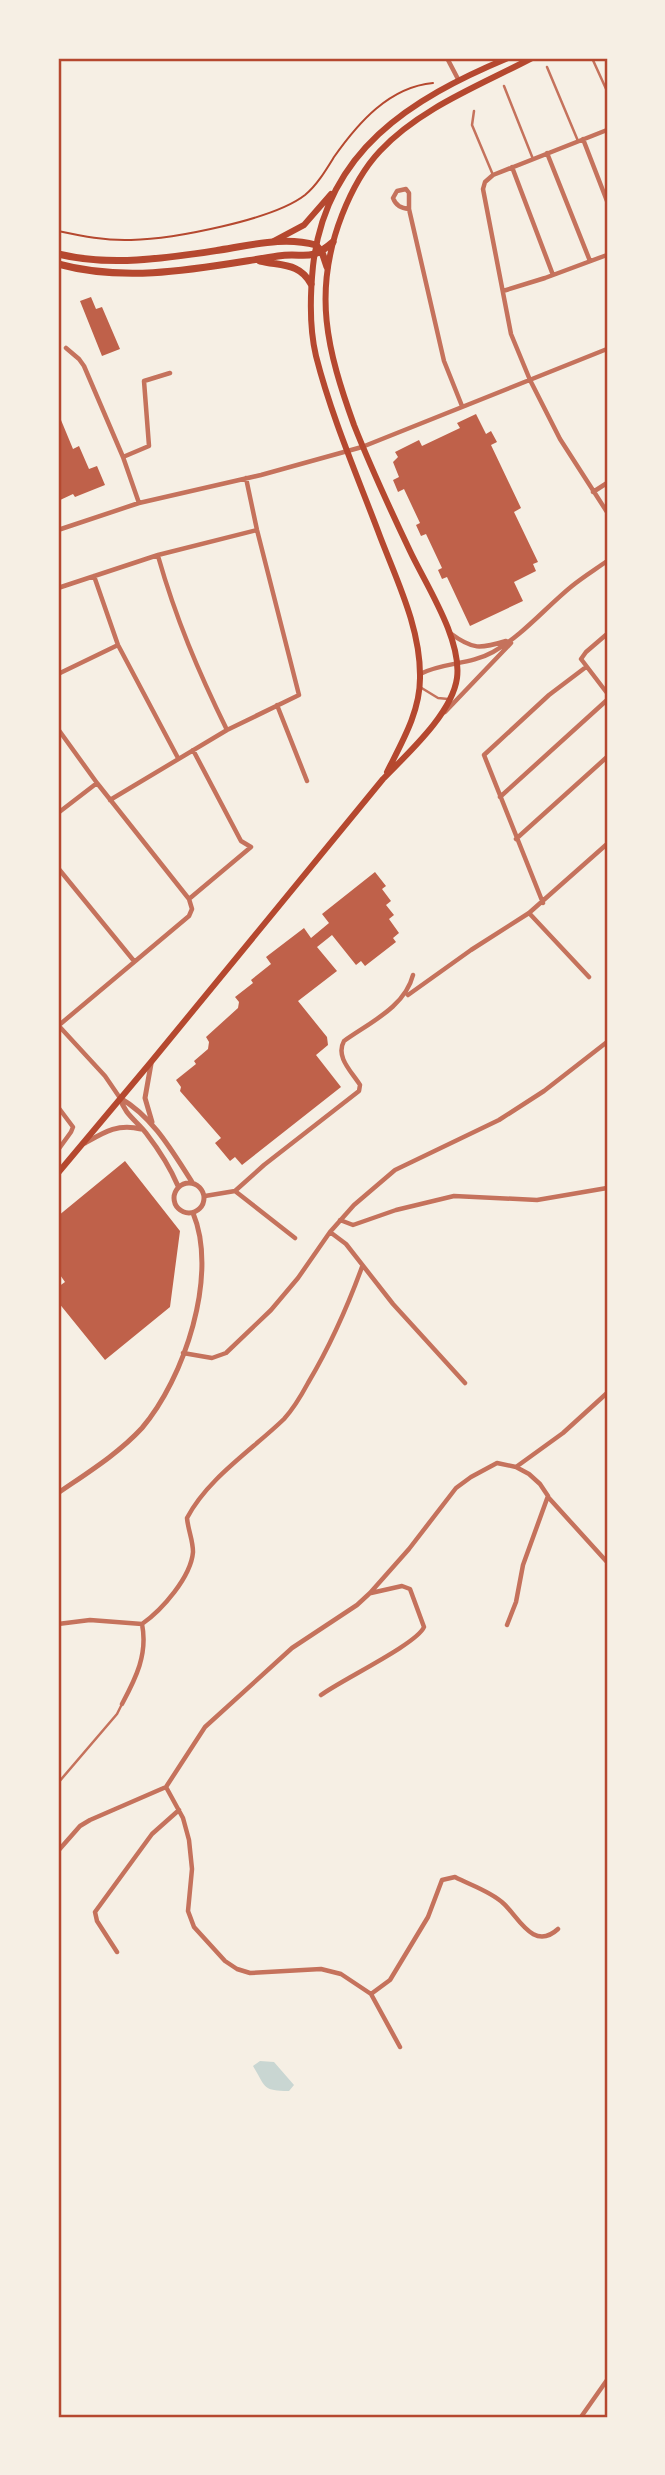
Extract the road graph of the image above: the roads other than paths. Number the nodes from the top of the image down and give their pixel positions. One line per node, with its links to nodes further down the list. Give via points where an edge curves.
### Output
1 (447, 58): 6 (street)
2 (508, 58): 6 (main road)
3 (533, 58): 9 (main road)
4 (592, 58): 8 (lane)
5 (547, 67): 12 (lane)
6 (458, 79): 9 (main road); 17 (main road, via 383,130 356,156)
7 (503, 86): 14 (lane)
8 (607, 91)
9 (465, 93): 21 (main road, via 416,121 380,152 349,199)
10 (474, 111): 16 (lane, via 472,125)
11 (607, 130): 12 (street)
12 (580, 140): 13 (street); 18 (street)
13 (547, 153): 14 (street); 27 (street)
14 (533, 159): 15 (street)
15 (512, 167): 16 (street); 30 (street)
16 (493, 175): 32 (street, via 483,189)
17 (335, 189): 20 (main road, via 304,225); 22 (main road)
18 (607, 201)
19 (409, 209): 19 (street, via 409,193 397,191 396,204); 37 (street, via 444,361)
20 (274, 241): 22 (main road); 23 (main road, via 124,261)
21 (333, 242): 24 (main road); 29 (main road)
22 (316, 245): 24 (main road)
23 (58, 254)
24 (318, 254): 26 (main road); 29 (main road); 31 (main road)
25 (607, 255): 27 (street)
26 (256, 260): 28 (main road, via 173,273 95,272); 31 (main road, via 298,268)
27 (590, 261): 30 (street)
28 (58, 264)
29 (327, 267): 38 (main road, via 329,348)
30 (552, 275): 32 (street)
31 (311, 284): 39 (main road, via 316,354)
32 (503, 291): 36 (street, via 511,334)
33 (66, 348): 40 (street, via 84,366)
34 (607, 349): 36 (street)
35 (170, 373): 40 (street, via 144,381 149,446)
36 (530, 380): 37 (street); 43 (street)
37 (462, 407): 38 (street)
38 (362, 447): 39 (street); 52 (main road)
39 (348, 452): 41 (street); 59 (main road, via 407,609)
40 (123, 457): 44 (street)
41 (246, 478): 44 (street); 47 (street)
42 (607, 483): 43 (street)
43 (593, 492): 45 (street)
44 (139, 503): 46 (street)
45 (607, 512)
46 (58, 530)
47 (257, 530): 48 (street); 65 (street, via 299,695)
48 (158, 555): 50 (street); 68 (street, via 174,611)
49 (607, 561): 54 (street)
50 (94, 576): 51 (street); 55 (street)
51 (58, 588)
52 (449, 632): 54 (street, via 476,648); 56 (main road)
53 (607, 634): 57 (street, via 581,659)
54 (514, 639): 56 (street, via 474,661); 63 (street)
55 (118, 645): 58 (street); 71 (street)
56 (457, 663): 59 (street); 62 (main road)
57 (586, 667): 61 (street); 75 (street, via 484,755)
58 (58, 674)
59 (420, 674): 60 (main road)
60 (420, 687): 62 (lane, via 438,698); 72 (main road, via 408,730)
61 (607, 693)
62 (450, 699): 63 (lane); 66 (main road)
63 (458, 699): 66 (street)
64 (607, 700): 75 (street)
65 (277, 705): 68 (street); 73 (street)
66 (433, 724): 72 (main road)
67 (58, 729): 74 (street)
68 (227, 730): 69 (street)
69 (193, 750): 71 (street); 81 (street, via 241,841 251,847)
70 (607, 757): 78 (street)
71 (178, 758): 76 (street)
72 (383, 779): 90 (main road)
73 (307, 781)
74 (97, 783): 76 (street); 77 (street)
75 (500, 797): 78 (street)
76 (110, 800): 81 (street)
77 (58, 813)
78 (516, 839): 82 (street)
79 (606, 847): 82 (street)
80 (58, 868): 84 (street)
81 (189, 899): 84 (street, via 189,916)
82 (543, 903): 83 (street)
83 (529, 913): 86 (street); 87 (street)
84 (134, 961): 88 (street)
85 (413, 975): 87 (street)
86 (589, 977)
87 (403, 999): 101 (street, via 340,1048 359,1091)
88 (58, 1025): 91 (street)
89 (607, 1042): 104 (street, via 499,1120 395,1170)
90 (152, 1062): 91 (main road); 93 (street, via 145,1098)
91 (120, 1098): 93 (street); 94 (street, via 124,1111); 95 (main road)
92 (58, 1107): 96 (street, via 72,1127)
93 (153, 1125): 98 (street)
94 (144, 1130): 95 (street, via 116,1127); 99 (street)
95 (80, 1146): 97 (main road)
96 (58, 1150)
97 (58, 1173)
98 (192, 1182): 99 (street); 102 (street)
99 (178, 1186): 103 (street, via 175,1203 182,1211)
100 (607, 1188): 104 (street, via 537,1200 454,1196 353,1225)
101 (235, 1191): 102 (street); 106 (street)
102 (205, 1196): 103 (street, via 201,1208)
103 (193, 1213): 108 (street, via 200,1238 200,1274)
104 (340, 1220): 105 (street)
105 (330, 1231): 107 (street); 108 (street, via 271,1310 226,1353 212,1358)
106 (295, 1238)
107 (362, 1267): 109 (street); 116 (street, via 337,1332 295,1405 191,1510 187,1518 193,1548 190,1565 165,1604)
108 (184, 1353): 112 (street, via 161,1402 142,1427 109,1458)
109 (465, 1383)
110 (607, 1393): 111 (street)
111 (516, 1467): 113 (street, via 529,1474); 115 (street, via 497,1463 456,1488)
112 (58, 1493)
113 (548, 1496): 114 (street); 118 (street)
114 (607, 1562)
115 (370, 1593): 119 (street, via 402,1586 410,1589 423,1632); 122 (street, via 292,1648 205,1727)
116 (142, 1624): 117 (street, via 90,1620); 120 (street, via 145,1650)
117 (58, 1625)
118 (507, 1625)
119 (321, 1695)
120 (122, 1704): 121 (lane)
121 (58, 1783)
122 (166, 1787): 123 (street); 124 (street, via 90,1819)
123 (179, 1810): 126 (street, via 152,1834 95,1912); 127 (street, via 192,1853 188,1911 194,1927 225,1961 250,1973 332,1971)
124 (58, 1851)
125 (558, 1929): 127 (street, via 549,1935 526,1932 491,1895 455,1877 442,1880 428,1917 390,1980)
126 (117, 1952)
127 (371, 1994): 128 (street)
128 (400, 2047)
129 (607, 2380): 130 (street)
130 (581, 2417)

